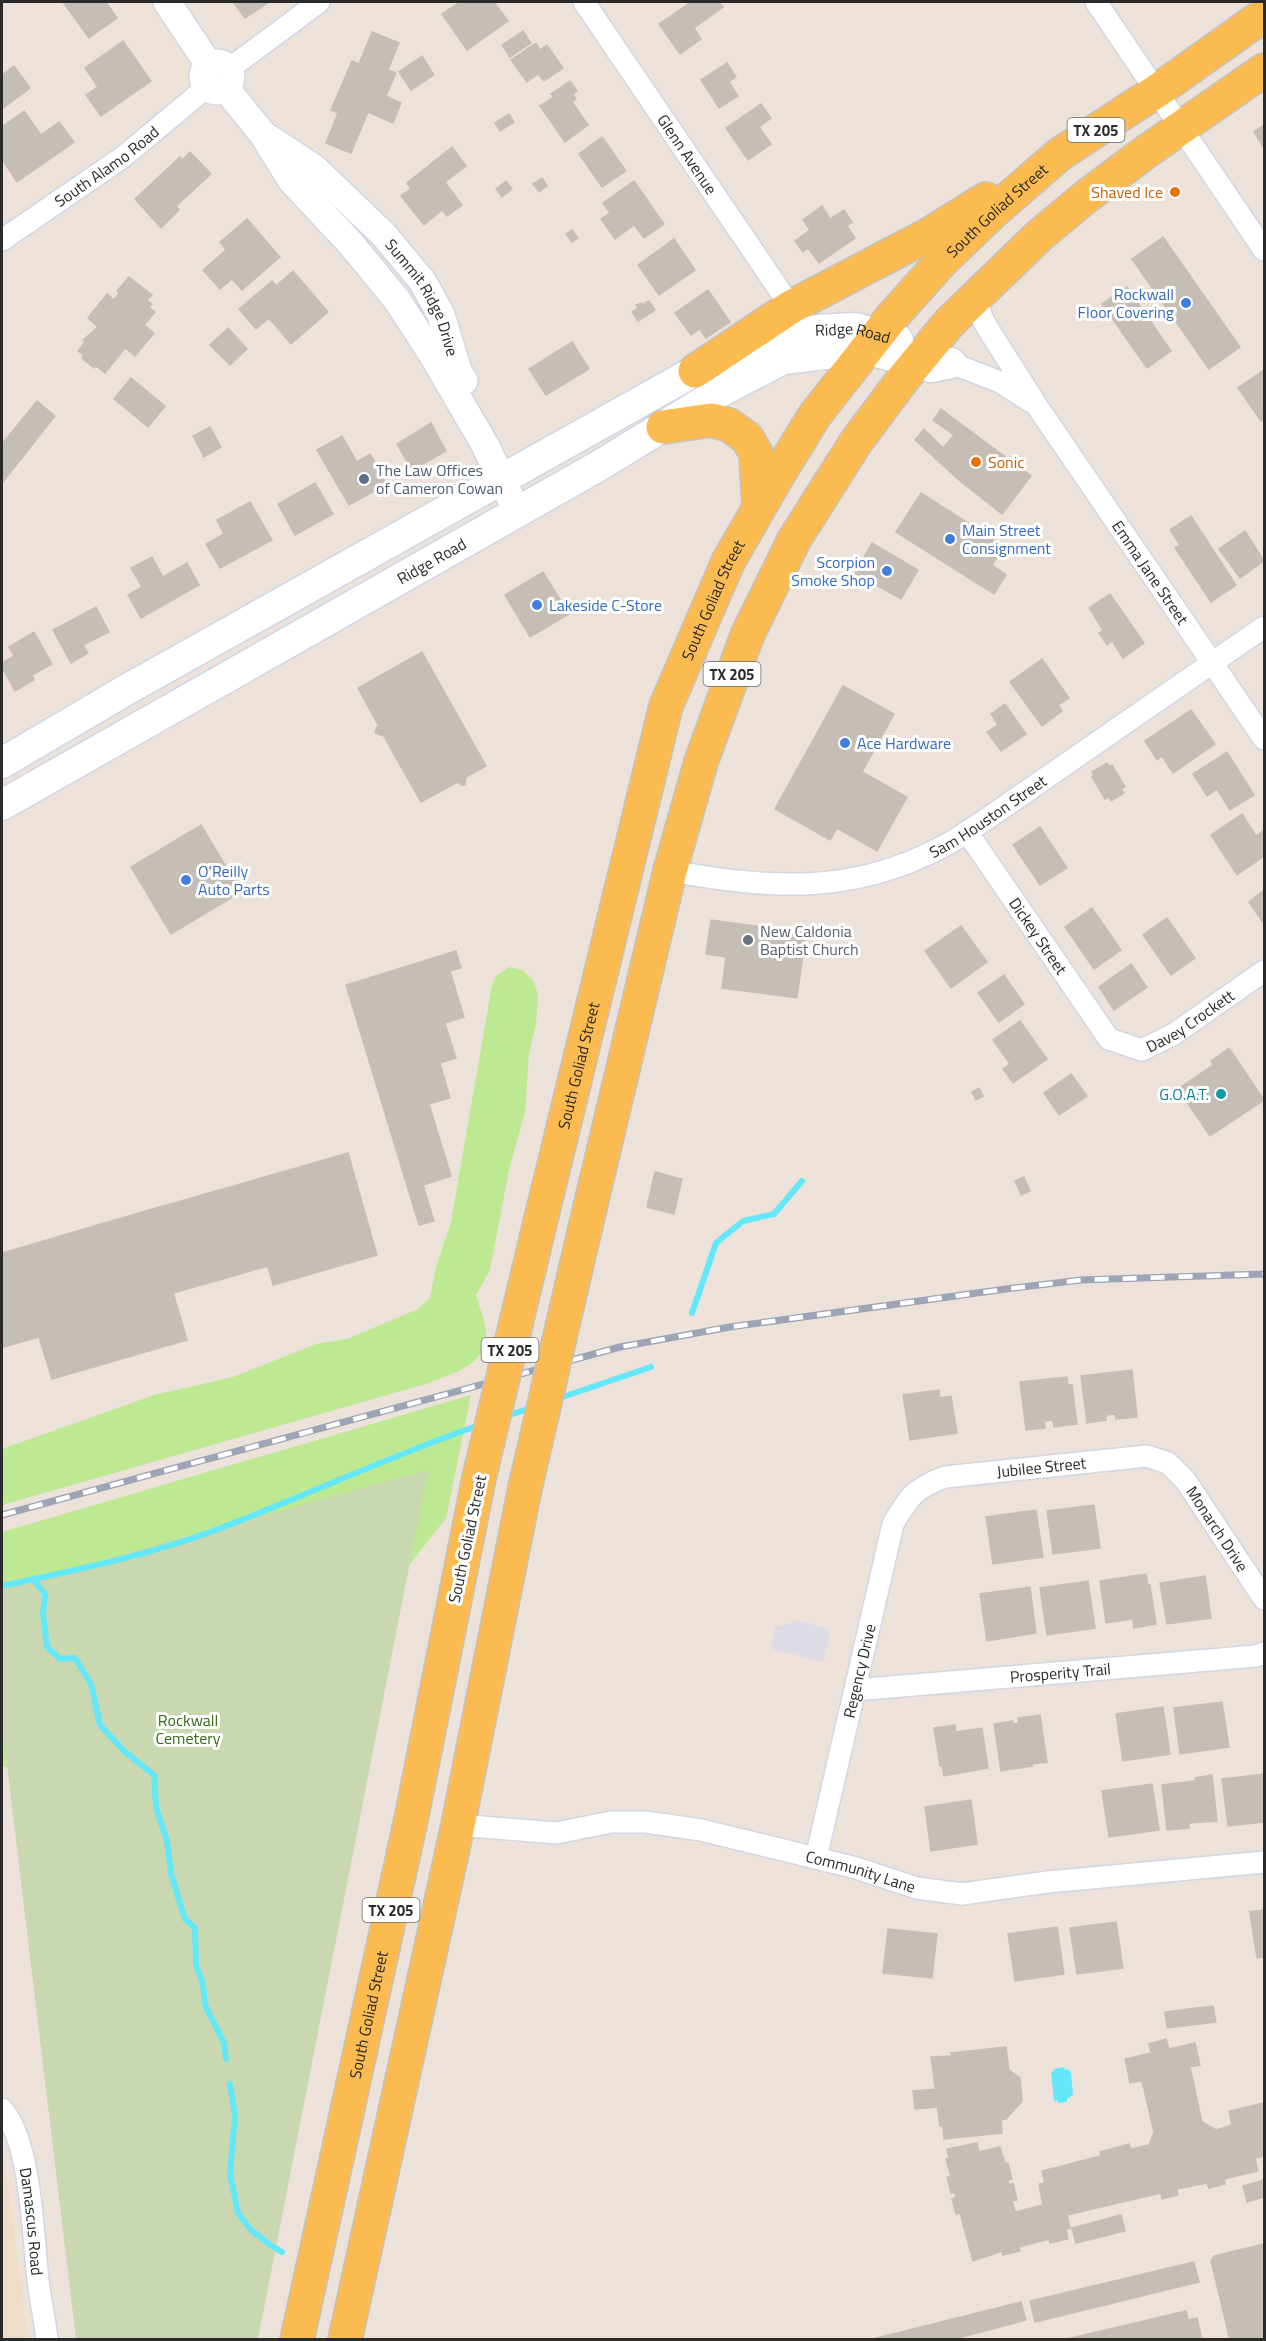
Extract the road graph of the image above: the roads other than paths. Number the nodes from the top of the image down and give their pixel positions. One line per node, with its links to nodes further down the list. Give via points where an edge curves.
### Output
1 (167, 2): 7 (street, Summit Ridge Drive)
2 (319, 2): 7 (street, South Alamo Road)
3 (584, 2): 14 (street, Glenn Avenue)
4 (1096, 2): 8 (street)
5 (1264, 15): 8 (main road, South Goliad Street / TX 205)
6 (1264, 70): 9 (main road, TX 205)
7 (218, 78): 11 (street, South Alamo Road, via 123,157); 20 (street, Summit Ridge Drive, via 262,133 314,168 384,235 423,282 441,315 458,371)
8 (1157, 91): 9 (street); 10 (main road, South Goliad Street / TX 205)
9 (1182, 126): 12 (street); 13 (main road, TX 205, via 1061,217)
10 (1060, 154): 14 (main road, via 928,235); 15 (main road, South Goliad Street / TX 205, via 941,262)
11 (2, 240)
12 (1264, 250)
13 (976, 297): 16 (main road, TX 205, via 950,323); 18 (street, Emma Jane Street, via 982,318)
14 (790, 307): 17 (main road)
15 (872, 341): 16 (main road, Ridge Road); 17 (main road, Ridge Road, via 855,328 817,330 763,340); 19 (main road, Ridge Road, via 783,359); 22 (main road, South Goliad Street / TX 205, via 815,416)
16 (932, 358): 18 (street, Emma Jane Street, via 1000,382); 29 (main road, TX 205, via 856,442 794,540 747,636 704,752)
17 (695, 371): 20 (main road, Ridge Road)
18 (1037, 406): 24 (street, Emma Jane Street)
19 (663, 427): 21 (main road, Ridge Road); 22 (main road, via 711,420 729,425 747,438 756,453)
20 (509, 475): 21 (street, Summit Ridge Drive); 26 (main road, Ridge Road)
21 (525, 506): 27 (main road, Ridge Road)
22 (759, 507): 42 (main road, South Goliad Street / TX 205, bridge, via 728,562 666,706 479,1478 412,1815)
23 (1264, 627): 24 (street, Sam Houston Street)
24 (1212, 663): 25 (street, Emma Jane Street); 28 (street, Sam Houston Street)
25 (1264, 739)
26 (2, 763)
27 (2, 805)
28 (967, 832): 29 (street, Sam Houston Street, via 941,848 893,868 822,884 750,884); 31 (street, Dickey Street)
29 (670, 871): 37 (main road, TX 205, bridge, via 525,1488)
30 (1264, 971): 31 (street, Davey Crockett, via 1173,1034 1142,1050)
31 (1109, 1039)
32 (1168, 1462): 33 (street, Jubilee Street, via 1147,1456 945,1477); 34 (street, Monarch Drive, via 1186,1481)
33 (917, 1491): 36 (street, Regency Drive, via 893,1524)
34 (1264, 1599)
35 (1264, 1653): 36 (street, Prosperity Trail)
36 (855, 1690): 38 (street, Regency Drive)
37 (458, 1825): 38 (street, Community Lane, via 556,1833 611,1822 646,1822 701,1830); 43 (main road, TX 205)
38 (816, 1858): 39 (street, Community Lane, via 916,1888 962,1894)
39 (1264, 1862)
40 (2, 2109): 41 (street, Damascus Road, via 24,2156)
41 (47, 2340)
42 (297, 2340)
43 (345, 2340)

